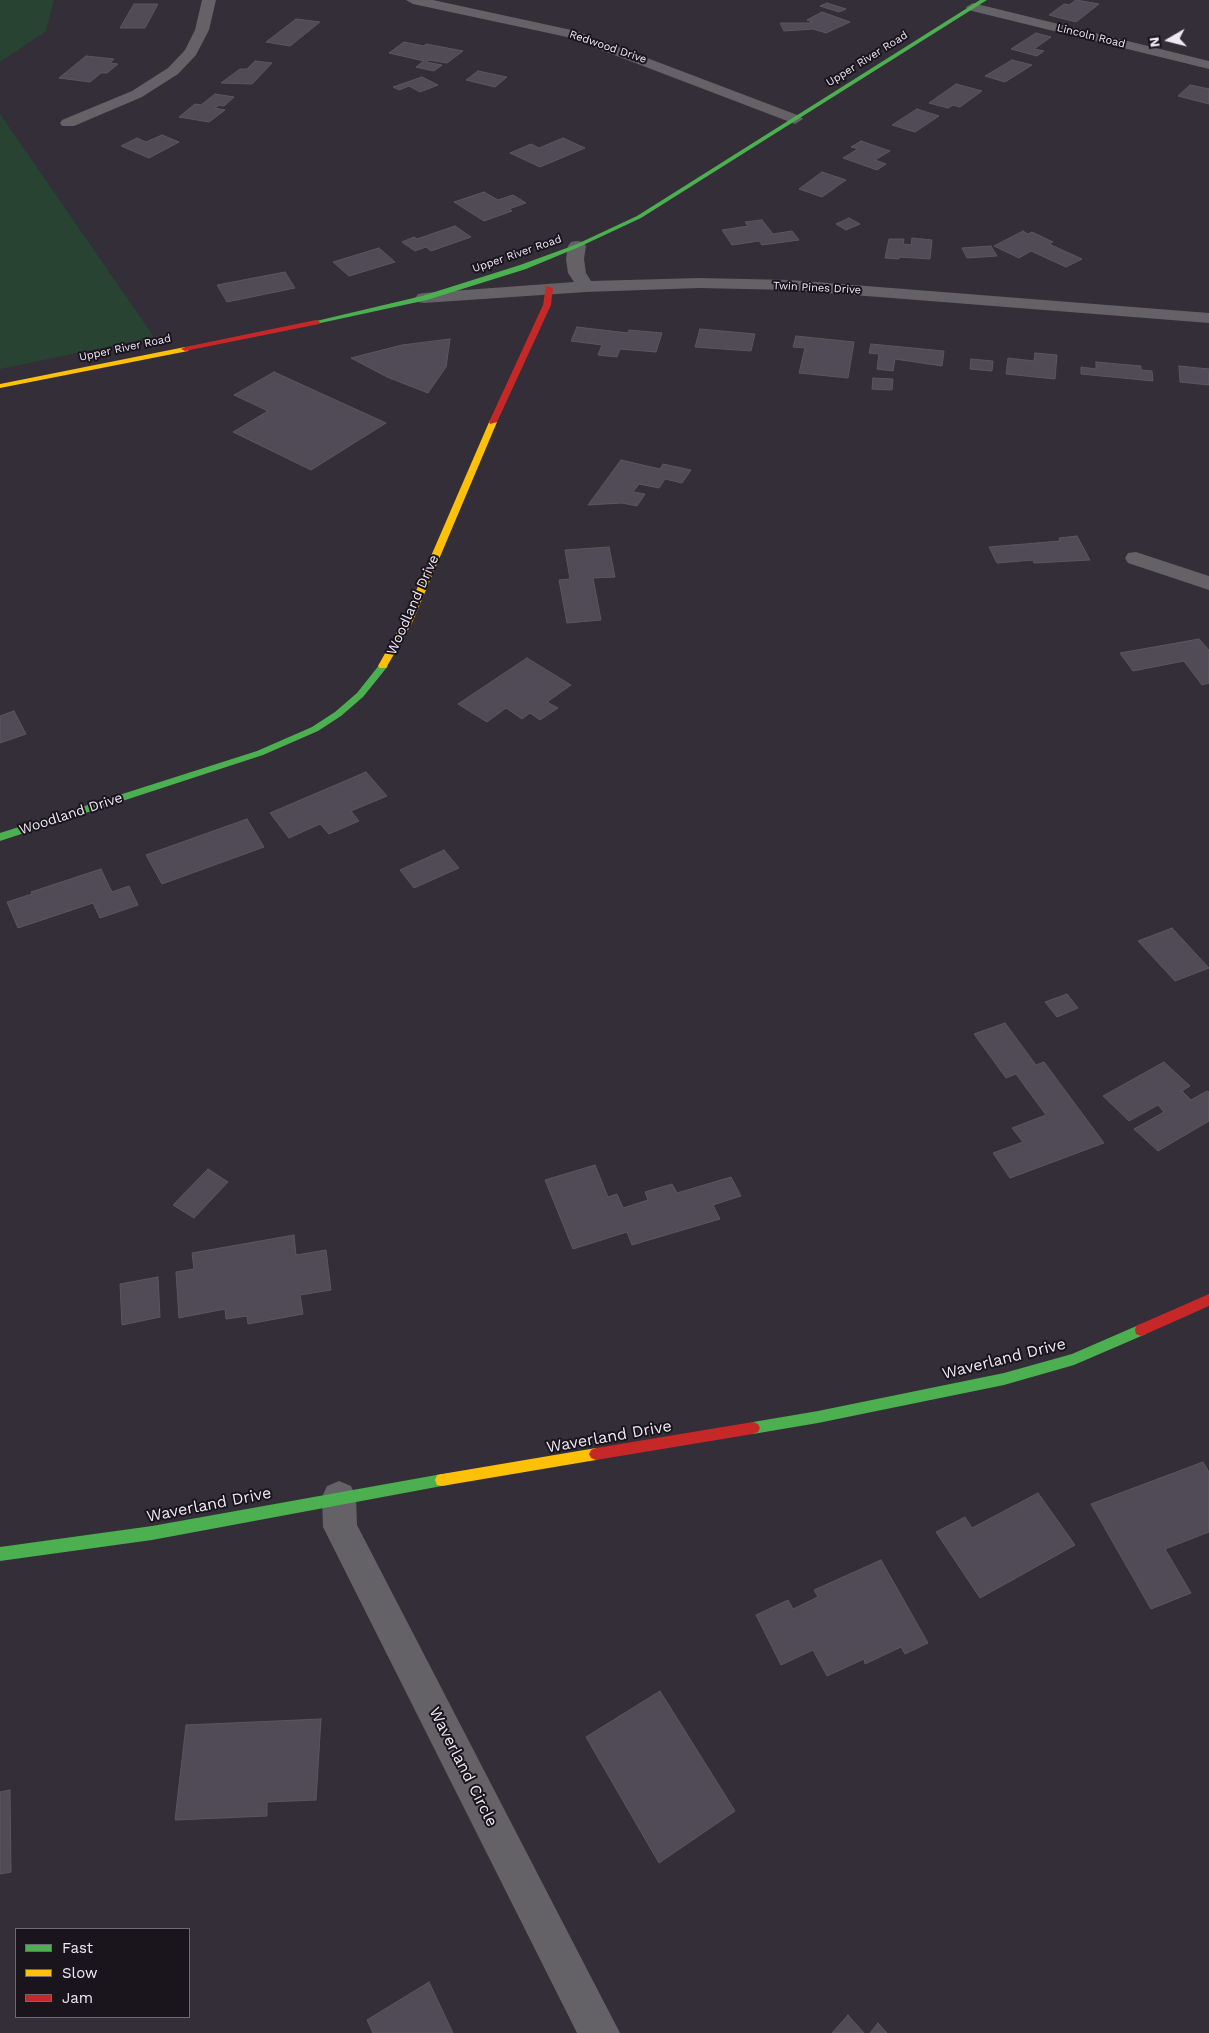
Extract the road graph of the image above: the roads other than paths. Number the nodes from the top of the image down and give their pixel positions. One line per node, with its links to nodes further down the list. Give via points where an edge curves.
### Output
1 (209, 0): 6 (street, via 202,30 191,52 173,71 137,94)
2 (414, 0): 5 (street, Redwood Drive, via 572,34)
3 (978, 4): 4 (street, Lincoln Road); 5 (street, Upper River Road)
4 (1209, 64)
5 (795, 119): 7 (street, Upper River Road, via 639,217)
6 (68, 123)
7 (577, 246): 8 (street, via 577,273); 10 (street, Upper River Road, via 523,267)
8 (586, 287): 9 (street, Twin Pines Drive); 11 (street, Twin Pines Drive, via 699,283 790,285)
9 (549, 288): 10 (street, Twin Pines Drive); 15 (street, Woodland Drive, via 546,305 481,447 407,622 386,662 360,695 315,729 260,753)
10 (424, 298): 12 (street, Upper River Road)
11 (1209, 318)
12 (0, 386)
13 (1136, 558): 14 (street)
14 (1209, 583)
15 (0, 837)
16 (1209, 1300): 17 (street, Waverland Drive, via 1074,1359 1004,1379 798,1420)
17 (339, 1497): 18 (street, Waverland Drive, via 152,1533); 19 (street, Waverland Circle, via 340,1527)
18 (0, 1554)
19 (600, 2033)

